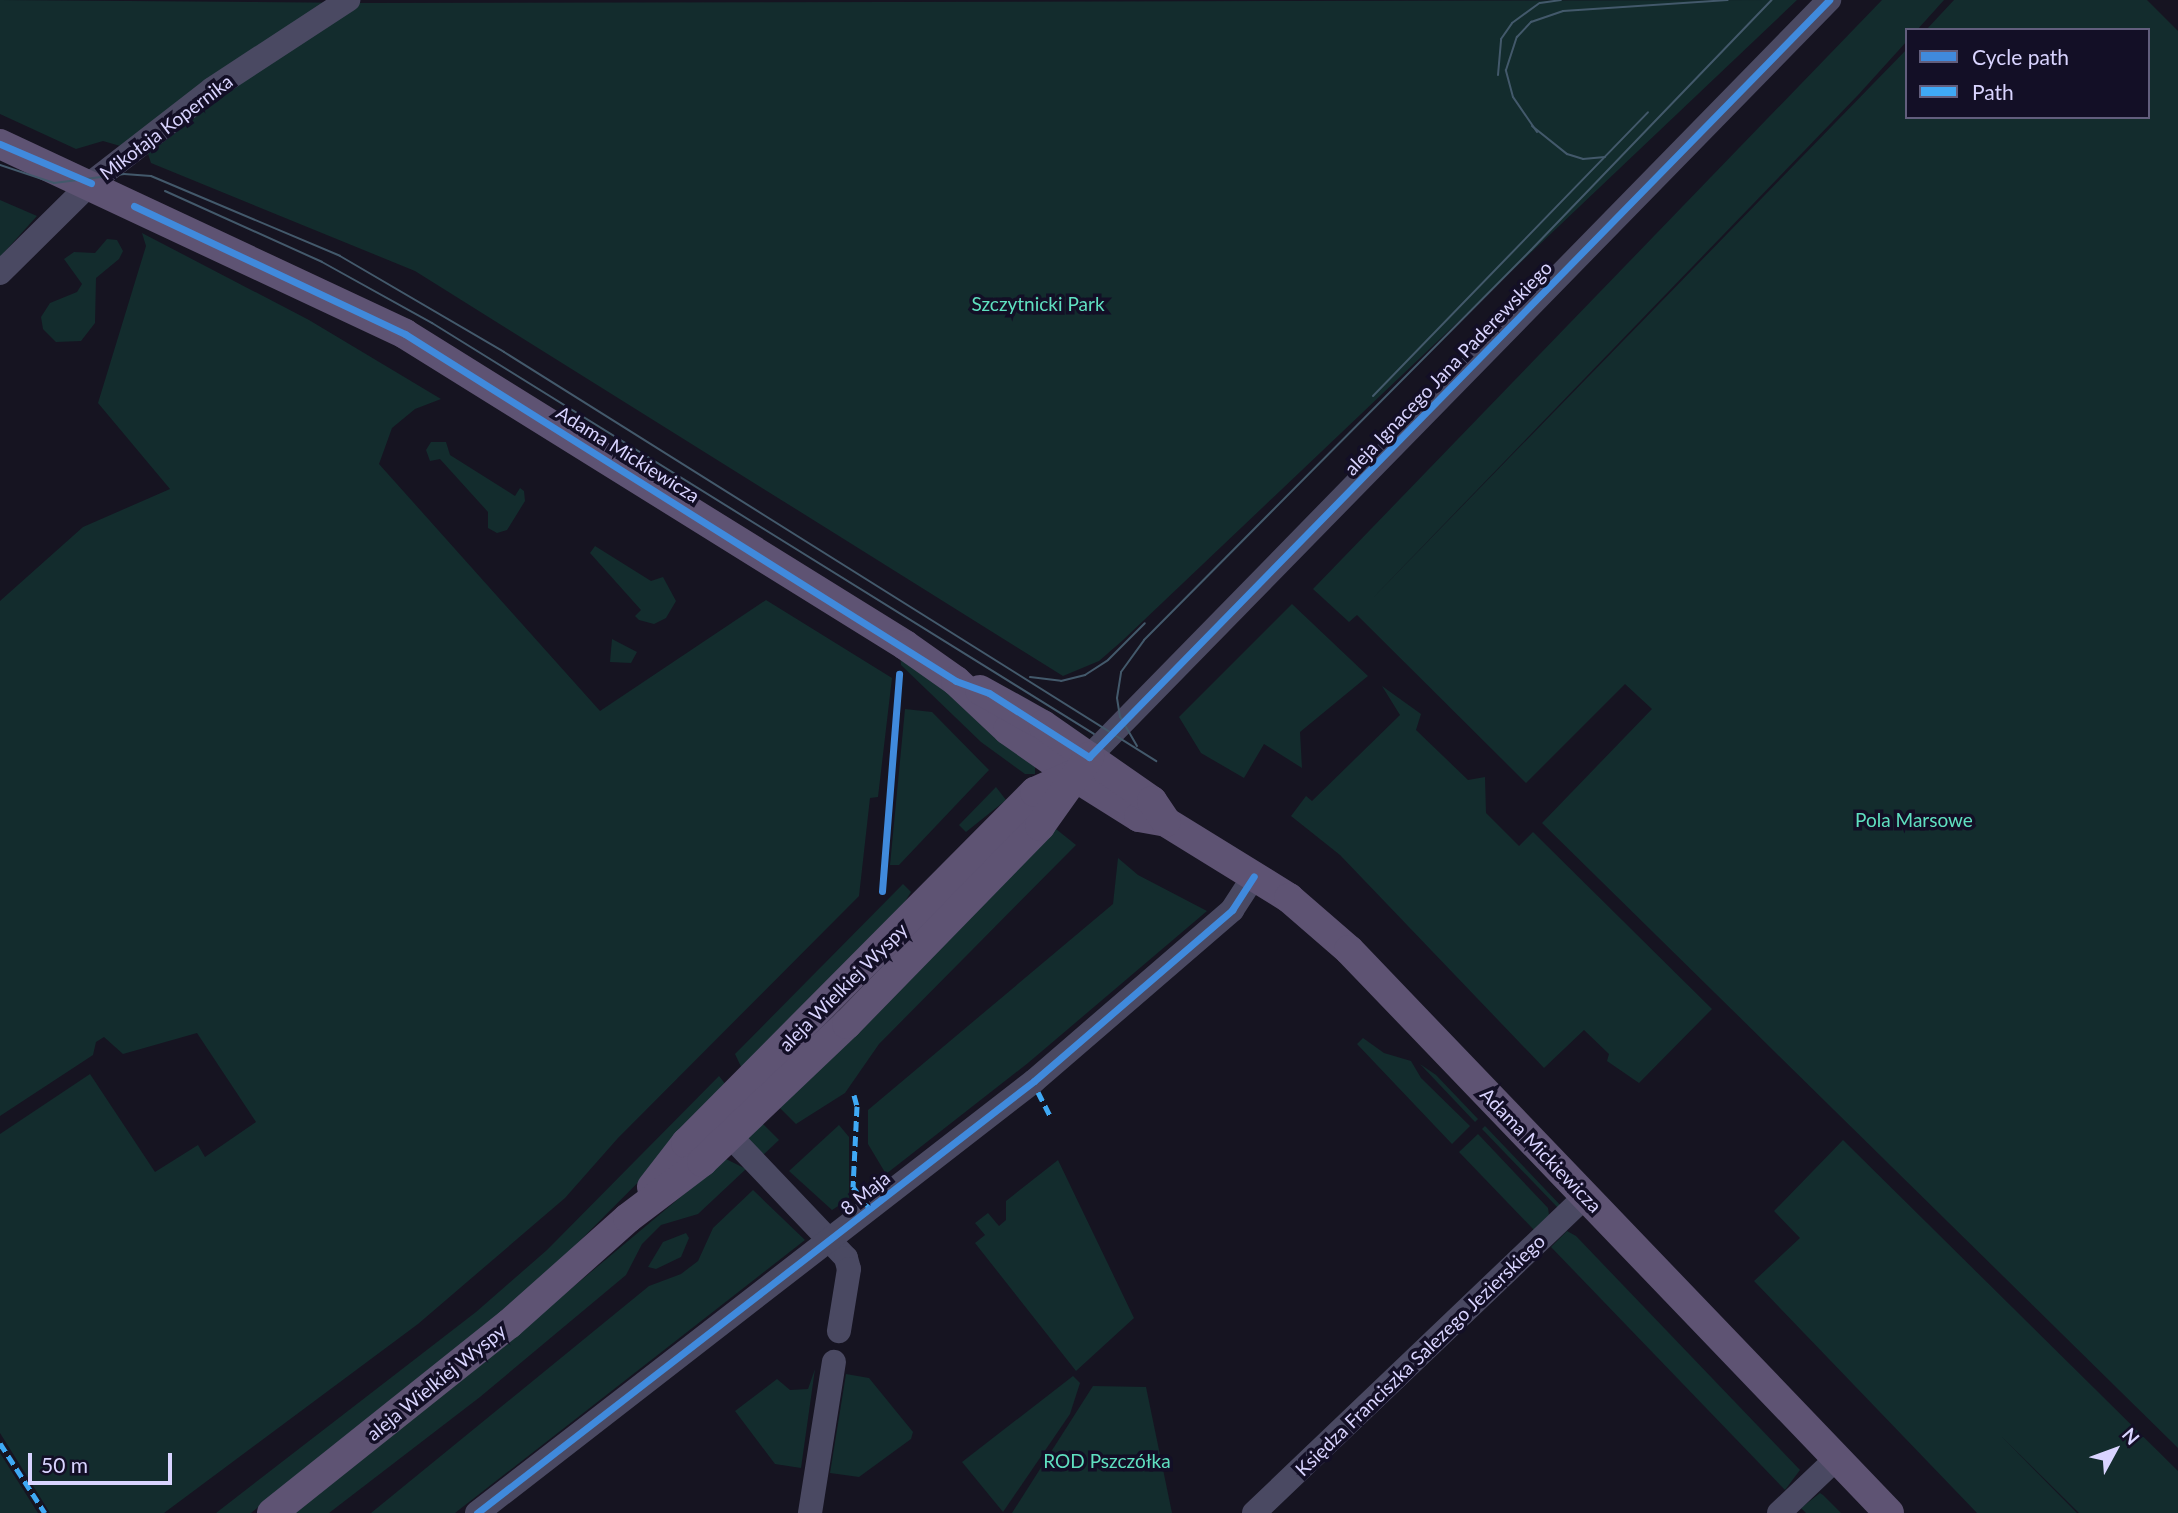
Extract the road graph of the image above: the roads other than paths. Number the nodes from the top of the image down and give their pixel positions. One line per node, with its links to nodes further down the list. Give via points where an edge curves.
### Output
1 (348, 0): 4 (street, Mikołaja Kopernika, via 212,89)
2 (1829, 0): 6 (street, aleja Ignacego Jana Paderewskiego)
3 (0, 144): 4 (main road, Adama Mickiewicza)
4 (91, 183): 5 (street, Mikołaja Kopernika); 6 (main road, Adama Mickiewicza, via 405,334 956,681 979,706)
5 (0, 274)
6 (1081, 766): 7 (main road, Adama Mickiewicza, via 1139,817 1166,822); 8 (main road, aleja Wielkiej Wyspy, via 1062,801 1040,826); 10 (main road, aleja Wielkiej Wyspy, via 1035,792 686,1143)
7 (1254, 876): 9 (main road, Adama Mickiewicza, via 1313,916 1349,950); 11 (street, 8 Maja, via 1232,910 1159,975)
8 (730, 1136): 10 (main road, aleja Wielkiej Wyspy); 11 (street)
9 (1586, 1196): 14 (main road, Adama Mickiewicza); 18 (street, Księdza Franciszka Salezego Jezierskiego)
10 (628, 1218): 15 (main road, aleja Wielkiej Wyspy, via 509,1324)
11 (829, 1242): 12 (street, via 846,1258 849,1269); 16 (street, 8 Maja)
12 (839, 1331)
13 (834, 1362): 17 (street)
14 (1836, 1459): 19 (street); 20 (main road, Adama Mickiewicza)
15 (272, 1513)
16 (477, 1513)
17 (810, 1513)
18 (1254, 1513)
19 (1779, 1513)
20 (1889, 1513)

